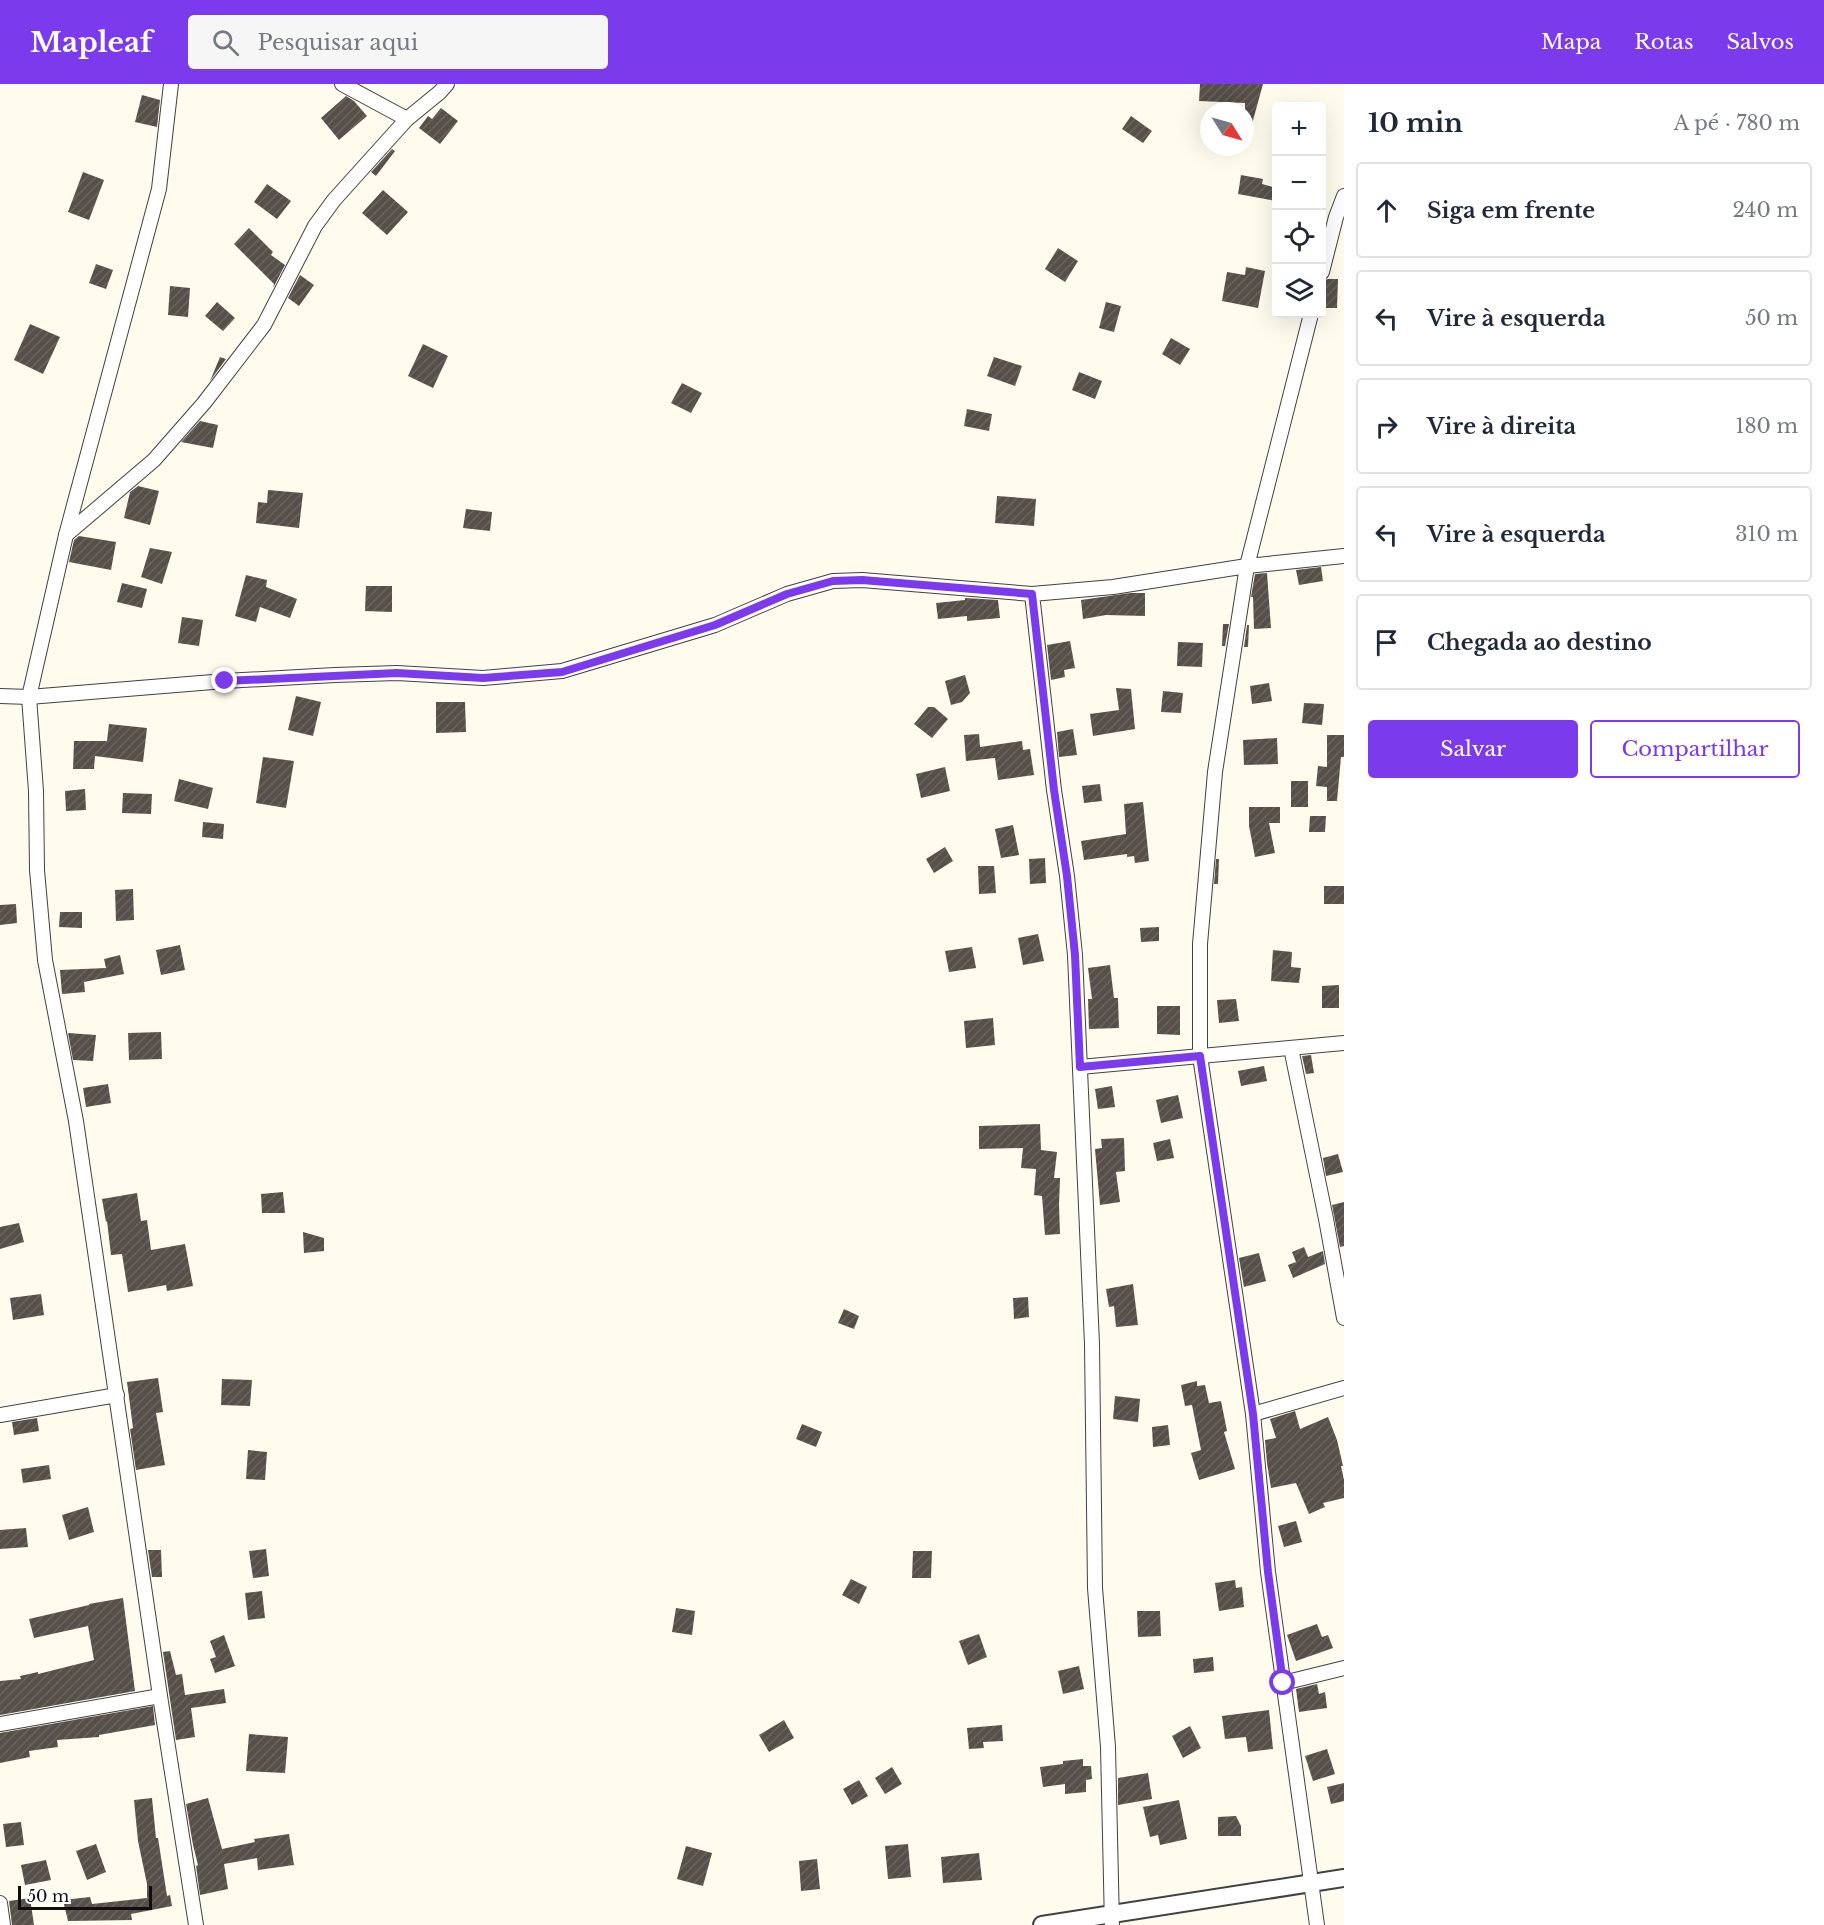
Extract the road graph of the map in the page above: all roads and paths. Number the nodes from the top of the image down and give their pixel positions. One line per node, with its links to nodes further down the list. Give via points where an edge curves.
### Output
1 (171, 84): 8 (street, via 159,189)
2 (342, 84): 4 (street)
3 (447, 84): 4 (street)
4 (408, 119): 8 (street, via 315,226 264,325 204,403 154,460)
5 (1344, 196): 6 (street)
6 (1324, 264)
7 (1310, 318): 10 (street)
8 (66, 535): 13 (street)
9 (1344, 556): 10 (street)
10 (1247, 566): 11 (street, via 1113,587); 16 (street, via 1215,772 1200,944)
11 (1032, 594): 13 (street, via 833,581 787,594 715,625 562,672 483,678 397,673 335,675); 17 (street, via 1067,876)
12 (0, 696): 13 (street)
13 (29, 697): 20 (street, via 45,960 76,1121)
14 (1344, 1043): 15 (street)
15 (1291, 1047): 16 (street); 18 (street)
16 (1200, 1056): 17 (street); 21 (street)
17 (1080, 1067): 30 (street, via 1092,1344 1095,1588 1108,1747)
18 (1344, 1318)
19 (1344, 1388): 21 (street)
20 (117, 1395): 22 (street); 25 (street)
21 (1253, 1414): 24 (street)
22 (0, 1415)
23 (1344, 1668): 24 (street)
24 (1283, 1683): 28 (street)
25 (160, 1696): 26 (street); 32 (street)
26 (0, 1724)
27 (1344, 1878): 28 (street)
28 (1312, 1883): 30 (street); 34 (street)
29 (0, 1903): 31 (street)
30 (1111, 1920): 33 (street)
31 (3, 1925)
32 (195, 1925)
33 (1042, 1925)
34 (1317, 1925)

